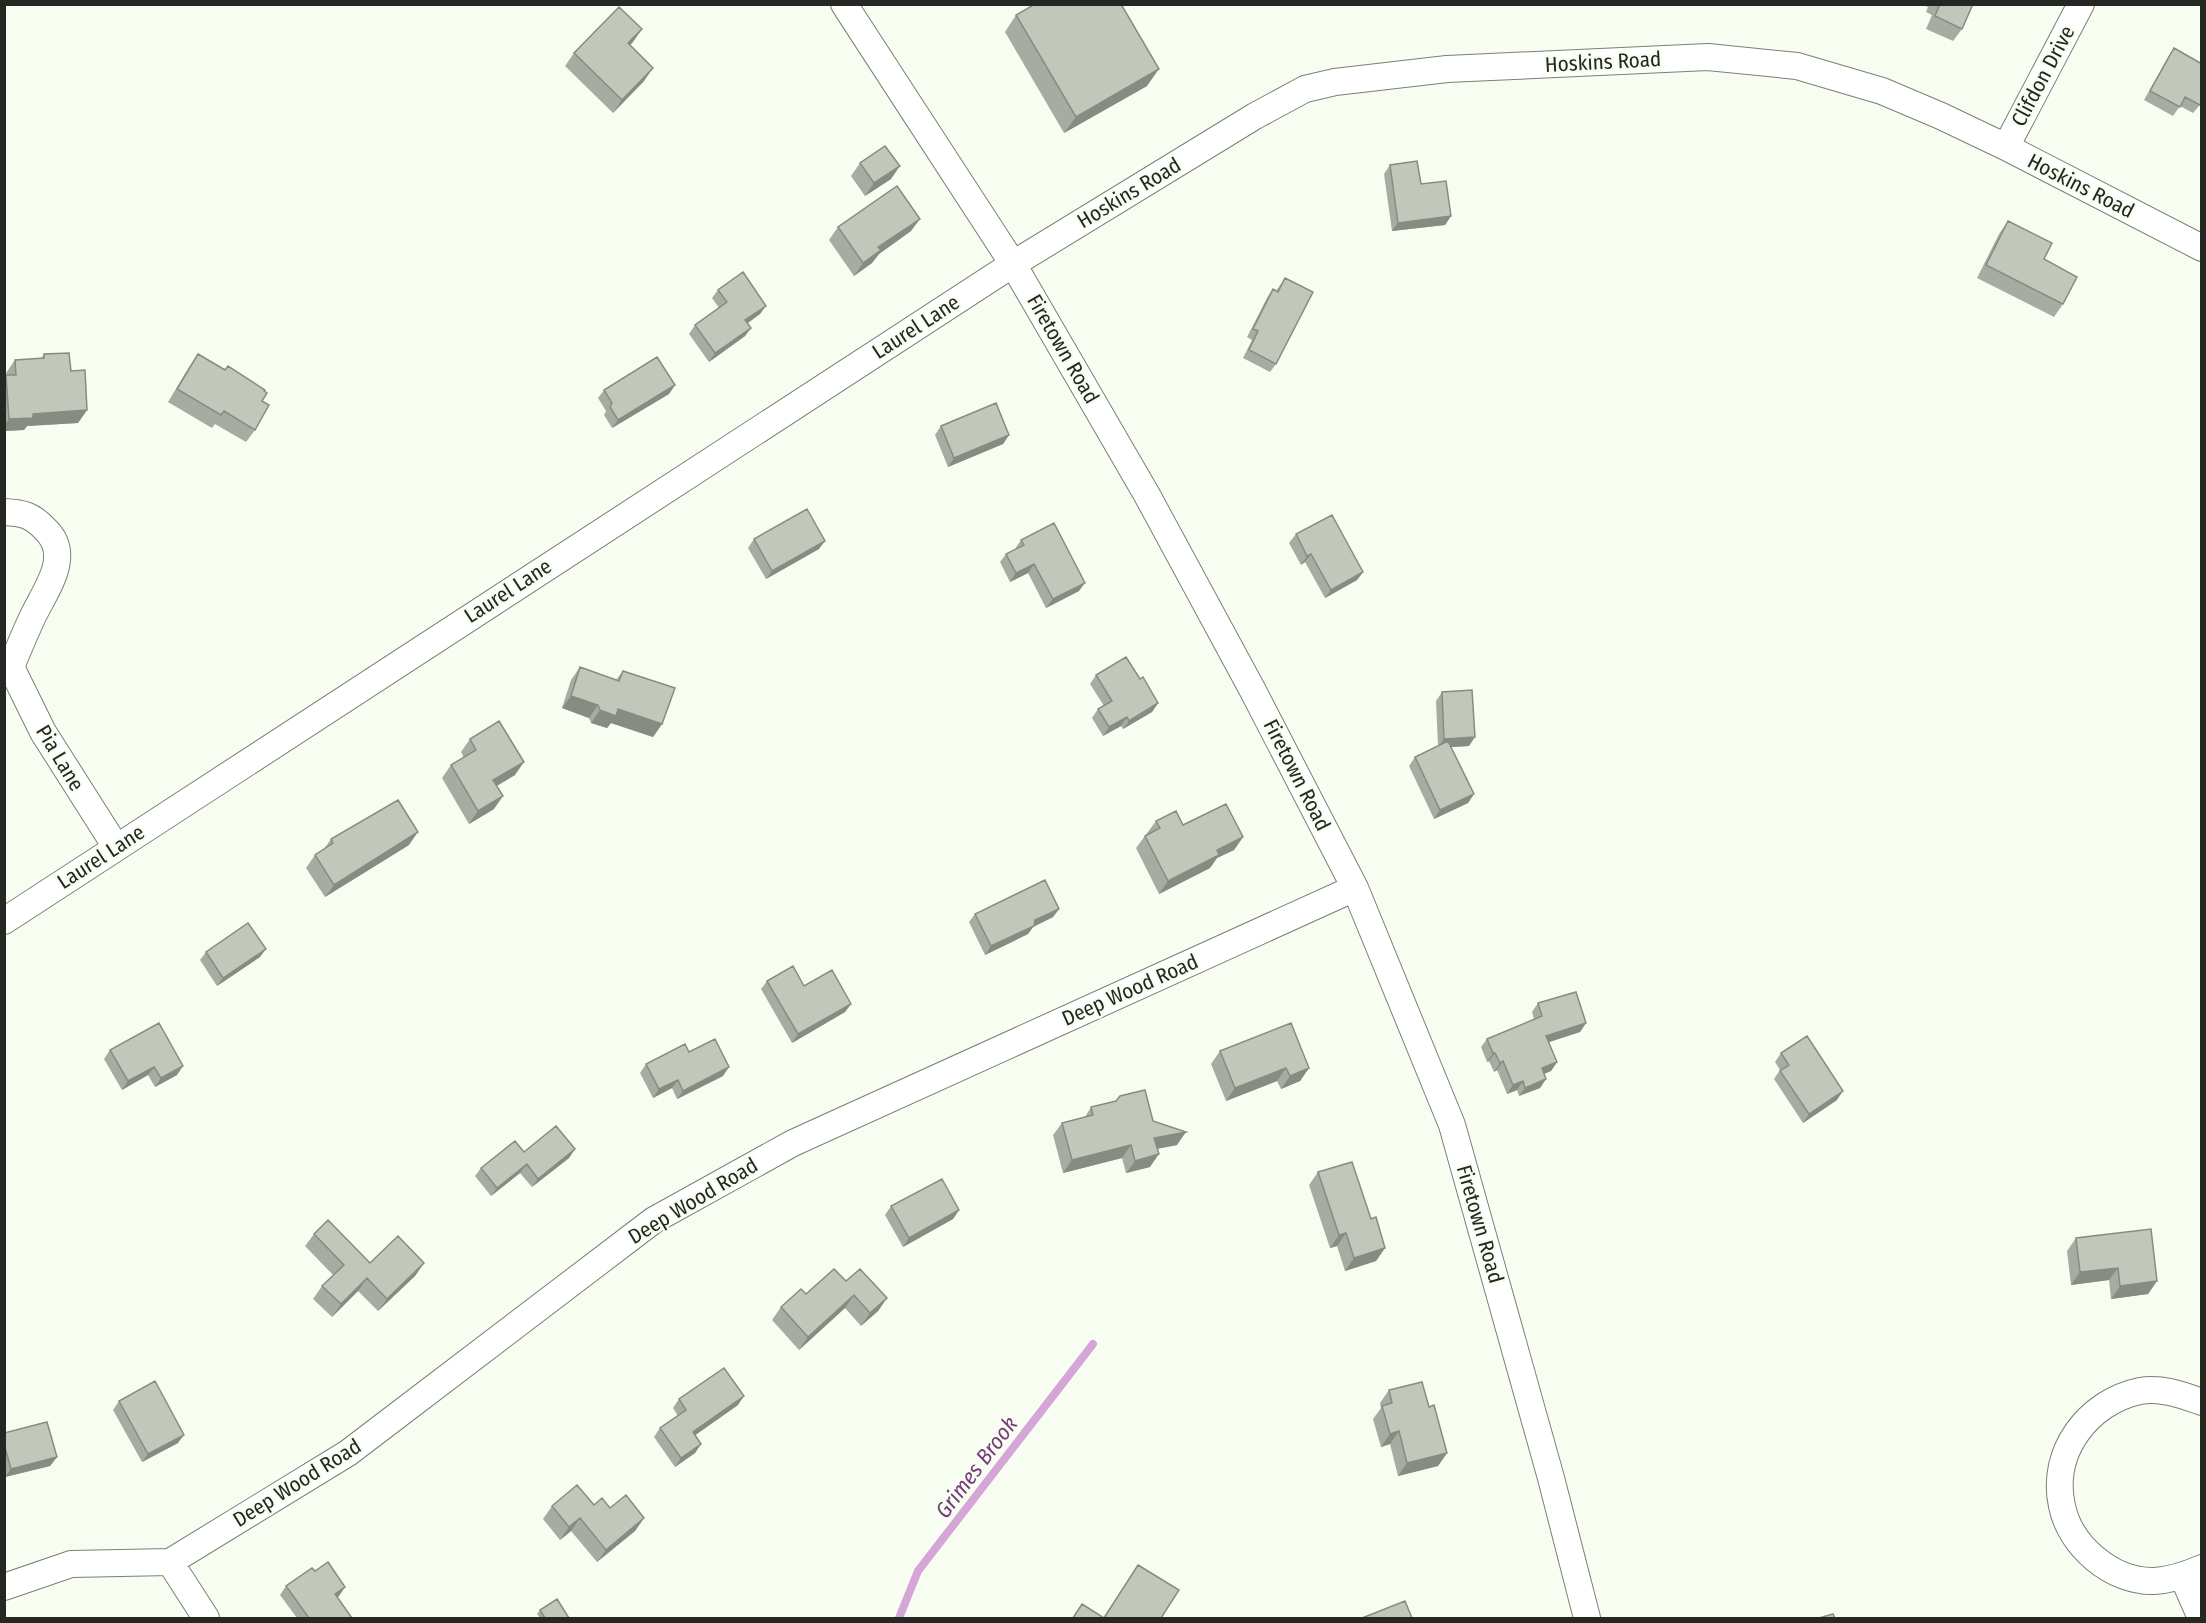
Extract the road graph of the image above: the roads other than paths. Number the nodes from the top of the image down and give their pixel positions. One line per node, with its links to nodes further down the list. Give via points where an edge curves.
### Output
1 (844, 4): 5 (street, Firetown Road)
2 (2080, 4): 3 (street, Clifdon Drive)
3 (2006, 147): 4 (street, Hoskins Road); 5 (street, Hoskins Road, via 1881,92 1797,66 1708,57 1447,69 1346,80 1305,89 1255,116)
4 (2202, 248)
5 (1013, 264): 8 (street, Laurel Lane); 9 (street, Firetown Road, via 1147,495)
6 (4, 512): 7 (street, Pia Lane, via 24,513 40,523 51,534 58,550 55,573)
7 (8, 663): 8 (street, Pia Lane, via 43,732)
8 (116, 847): 10 (street, Laurel Lane)
9 (1355, 888): 12 (street, Deep Wood Road, via 793,1143 654,1220 348,1453); 16 (street, Firetown Road, via 1452,1125)
10 (4, 921)
11 (2202, 1402): 13 (street, via 2173,1392 2152,1391 2111,1400 2086,1419 2068,1444 2060,1475 2062,1506 2073,1535 2094,1559 2121,1575 2152,1581)
12 (170, 1562): 14 (street, via 71,1564); 15 (street)
13 (2192, 1572): 17 (street)
14 (4, 1587)
15 (206, 1618)
16 (1587, 1618)
17 (2201, 1618)

